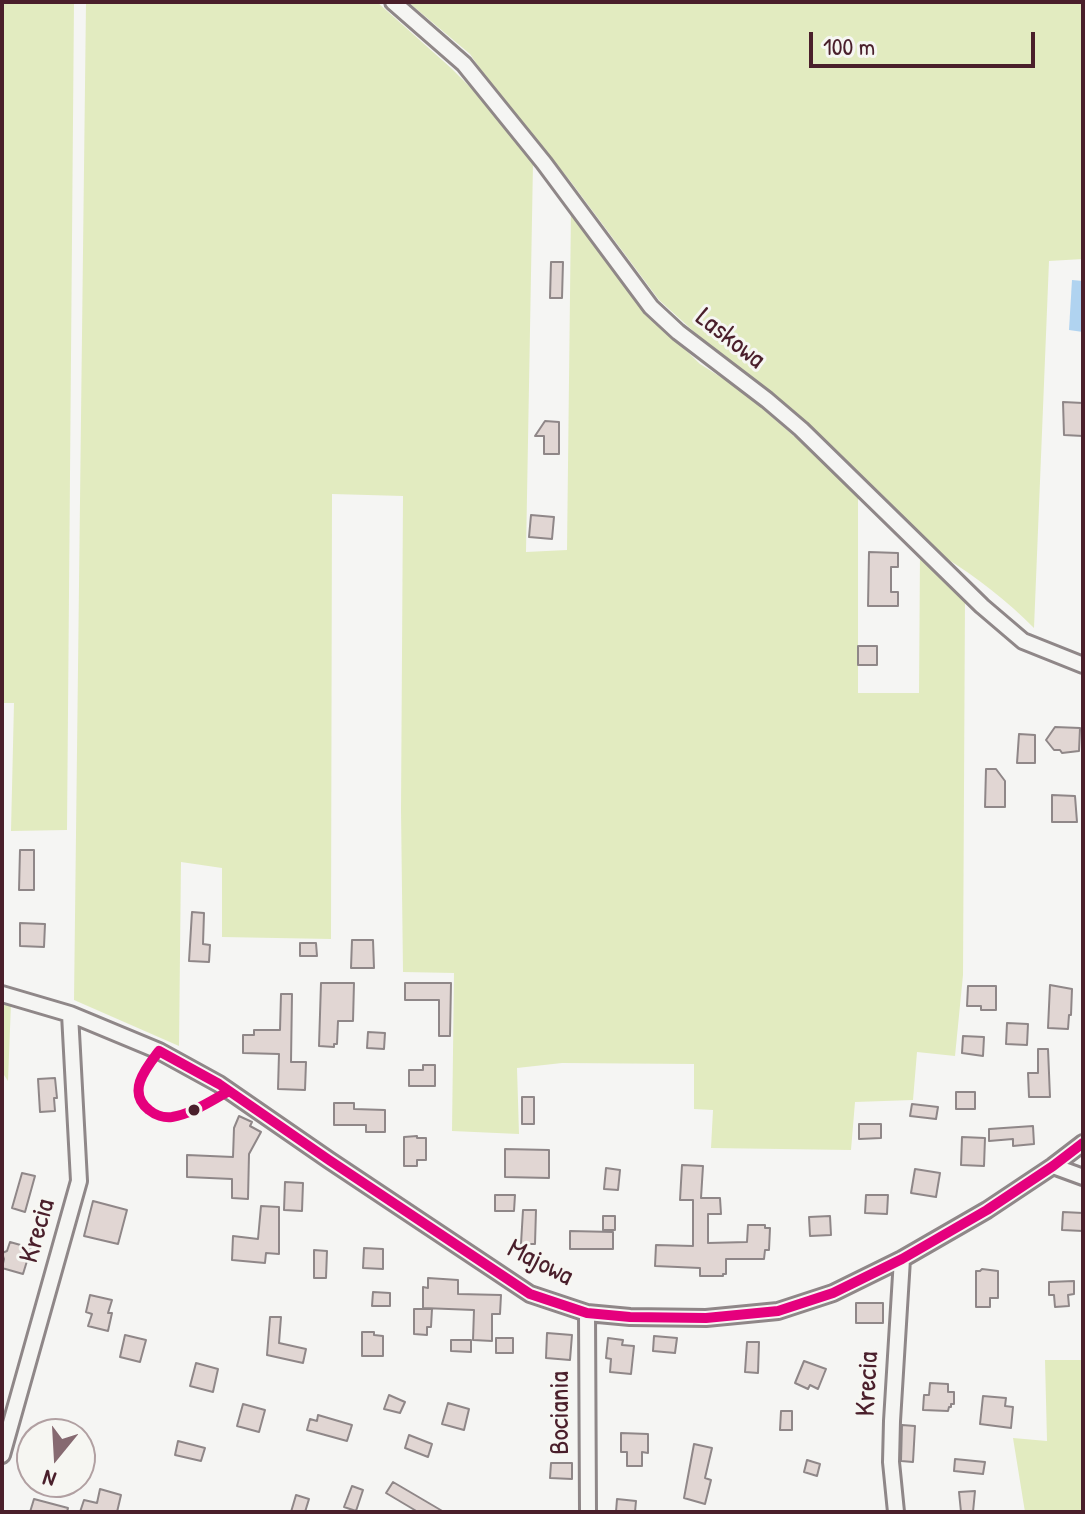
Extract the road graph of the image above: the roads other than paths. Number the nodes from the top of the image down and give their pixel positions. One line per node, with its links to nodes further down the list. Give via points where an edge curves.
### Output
1 (393, 2): 2 (street, Laskowa, via 464,64 651,307 801,429 1023,641)
2 (1083, 665)
3 (2, 994): 4 (street, Majowa)
4 (70, 1014): 9 (street, Majowa, via 159,1051 219,1084 530,1294); 10 (street, Krecia, via 79,1181)
5 (1083, 1143): 6 (street, Majowa)
6 (1053, 1166): 7 (street); 8 (street, Majowa)
7 (1083, 1177)
8 (902, 1259): 9 (street, Majowa, via 833,1293 778,1311 706,1318); 12 (street, Krecia, via 891,1462)
9 (587, 1313): 11 (street, Bociania)
10 (2, 1455)
11 (588, 1512)
12 (896, 1512)

